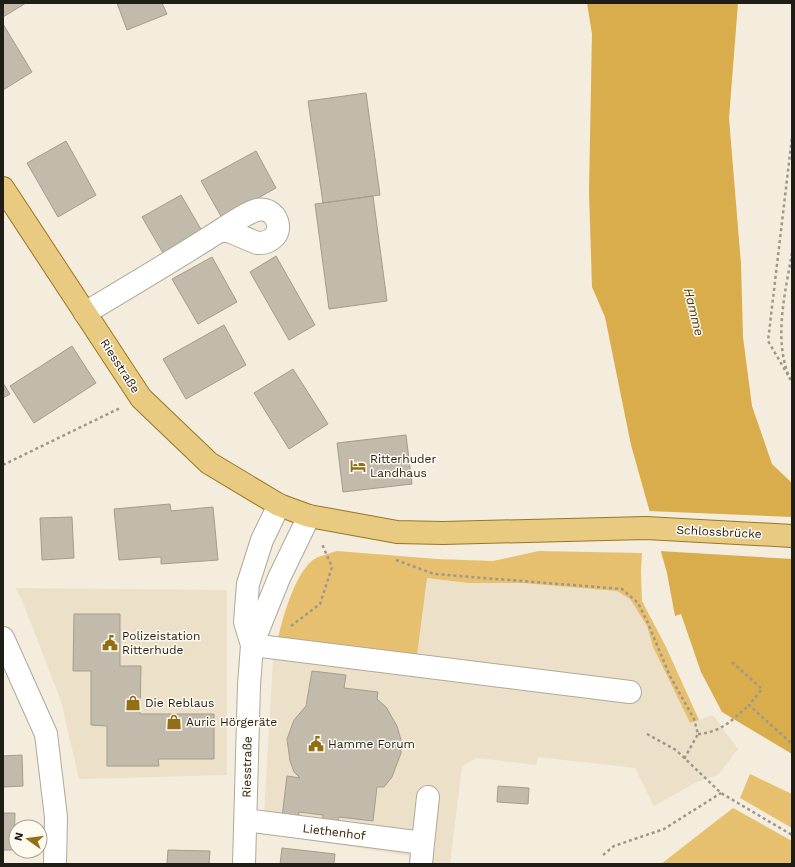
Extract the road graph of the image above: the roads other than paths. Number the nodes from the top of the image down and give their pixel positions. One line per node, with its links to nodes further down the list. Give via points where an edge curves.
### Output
1 (3, 188): 3 (main road, Riesstraße)
2 (224, 229): 3 (street)
3 (85, 313): 4 (main road, Riesstraße, via 141,398 209,463)
4 (279, 505): 5 (main road, Riesstraße); 8 (street, Riesstraße, via 262,540 248,584 245,622)
5 (309, 516): 6 (main road, Schlossbrücke, via 397,532 646,528); 8 (street, Riesstraße, via 279,578)
6 (792, 536)
7 (3, 638): 13 (street, via 46,734 56,817)
8 (252, 646): 9 (street); 11 (street, Riesstraße)
9 (630, 692)
10 (428, 797): 12 (street, Liethenhof)
11 (246, 820): 12 (street, Liethenhof); 14 (street, Riesstraße)
12 (422, 854)
13 (55, 864)
14 (244, 864)

